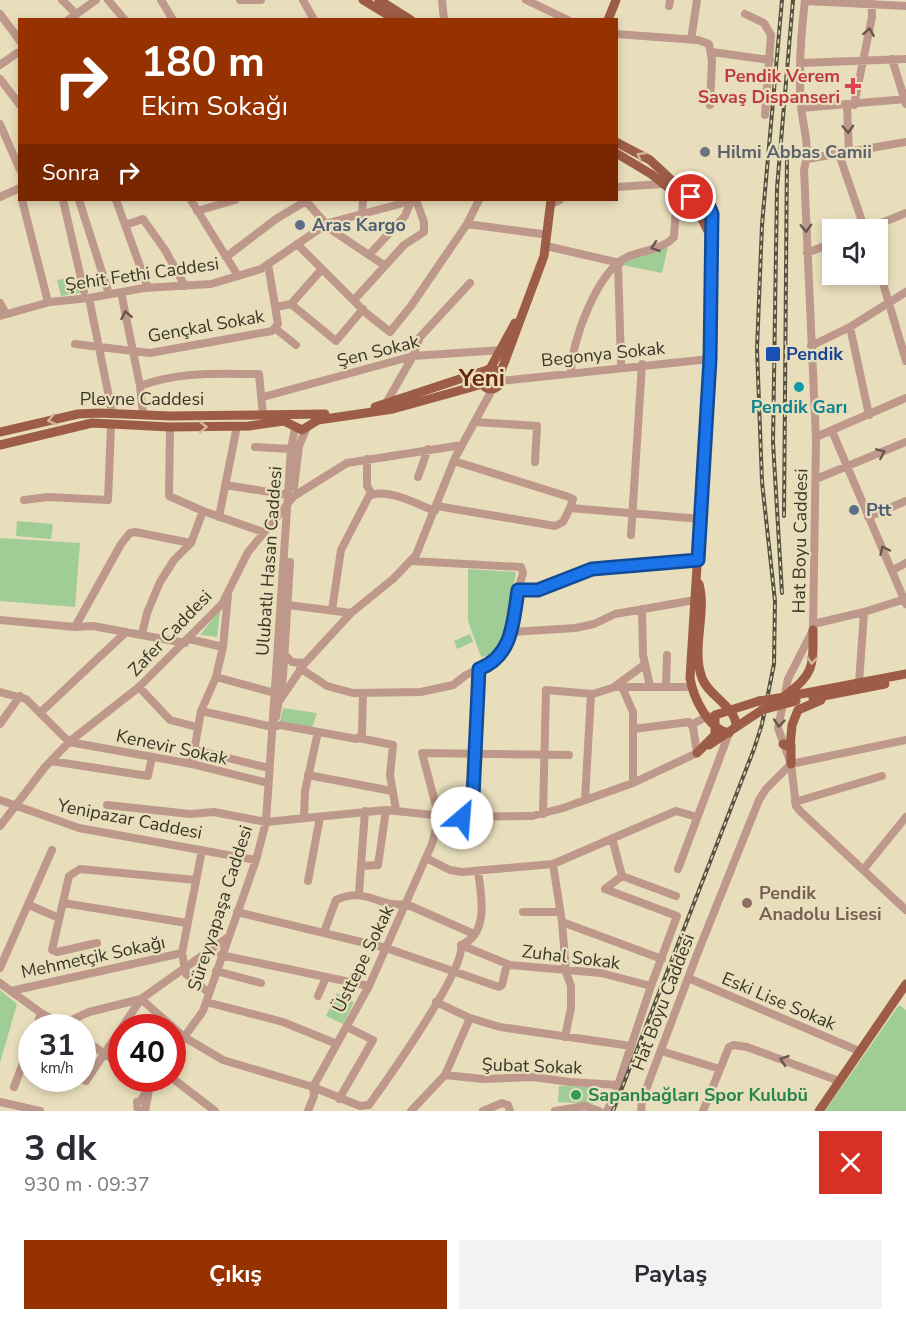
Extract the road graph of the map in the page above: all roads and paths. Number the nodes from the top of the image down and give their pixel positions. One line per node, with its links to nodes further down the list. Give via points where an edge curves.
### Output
1 (62, 0): 19 (street)
2 (96, 0): 19 (street)
3 (108, 0): 22 (street)
4 (240, 0): 5 (street)
5 (261, 0)
6 (303, 0): 24 (street)
7 (363, 0): 25 (main road)
8 (379, 0): 26 (main road)
9 (442, 0): 27 (street)
10 (526, 0): 28 (street)
11 (616, 0): 29 (main road)
12 (622, 0): 30 (main road)
13 (697, 0): 33 (street)
14 (805, 1): 16 (street); 40 (street, Hat Boyu Caddesi)
15 (166, 2): 23 (street)
16 (872, 3): 17 (street); 39 (street, one-way to 16)
17 (906, 6)
18 (0, 14): 32 (street)
19 (76, 14): 21 (street)
20 (745, 14): 38 (street, via 764,23 769,30)
21 (71, 18)
22 (123, 18)
23 (172, 18)
24 (313, 18)
25 (393, 18)
26 (408, 18)
27 (444, 18)
28 (564, 18)
29 (609, 18)
30 (615, 18)
31 (618, 34): 33 (street)
32 (18, 39)
33 (691, 40): 34 (street, via 706,42)
34 (712, 52): 38 (street); 45 (street)
35 (18, 54): 41 (street)
36 (892, 59): 37 (street); 39 (street); 43 (street)
37 (906, 59)
38 (770, 60): 48 (street)
39 (864, 60): 40 (street); 46 (street)
40 (801, 63): 47 (street, Hat Boyu Caddesi)
41 (0, 65)
42 (0, 79): 44 (street)
43 (905, 101): 46 (street)
44 (18, 102)
45 (710, 105)
46 (850, 105): 47 (street); 52 (street, one-way to 52)
47 (801, 108): 55 (street, Hat Boyu Caddesi)
48 (765, 115)
49 (0, 124): 56 (street)
50 (906, 142): 52 (street)
51 (618, 143): 76 (main road, one-way to 51, via 650,160)
52 (849, 152): 54 (street)
53 (618, 154): 57 (main road)
54 (839, 154): 55 (street); 80 (street)
55 (807, 159): 90 (street, Hat Boyu Caddesi, one-way to 90)
56 (18, 165)
57 (663, 184): 58 (street); 61 (main road)
58 (618, 187)
59 (18, 188): 60 (street)
60 (0, 197)
61 (679, 198): 76 (main road); 94 (street, one-way to 94, via 676,228 670,241)
62 (22, 201): 108 (street)
63 (63, 201): 105 (street)
64 (79, 201): 104 (street)
65 (117, 201): 83 (street)
66 (192, 201): 77 (street)
67 (232, 201): 77 (street)
68 (304, 201): 92 (street)
69 (307, 201): 84 (street)
70 (363, 201): 79 (street)
71 (410, 201): 79 (street, Şehit Fethi Caddesi)
72 (413, 201): 91 (street, via 405,216)
73 (414, 201): 95 (street, via 424,232)
74 (478, 201): 82 (street)
75 (552, 201): 85 (main road); 88 (main road)
76 (696, 205): 86 (main road); 86 (main road, via 707,204 712,214)
77 (198, 211): 92 (street)
78 (906, 213): 81 (street)
79 (362, 214): 84 (street, Şehit Fethi Caddesi)
80 (862, 219)
81 (888, 220)
82 (467, 224): 85 (street); 113 (street, via 390,332)
83 (125, 225): 100 (street, via 143,219); 101 (street)
84 (325, 225): 87 (street, Şehit Fethi Caddesi); 91 (street)
85 (542, 234): 122 (main road, via 528,289)
86 (712, 243): 125 (main road)
87 (297, 244): 93 (street, Şehit Fethi Caddesi); 96 (street)
88 (546, 246): 94 (street); 131 (main road)
89 (822, 247): 90 (street)
90 (807, 253): 120 (street, Hat Boyu Caddesi)
91 (369, 255): 95 (street)
92 (226, 257): 97 (street)
93 (268, 264): 97 (street, Şehit Fethi Caddesi); 112 (street, Gençkal Sokak)
94 (619, 264): 127 (street); 130 (street, via 582,318)
95 (384, 265): 106 (street)
96 (322, 269): 106 (street); 111 (street)
97 (238, 276): 100 (street, Şehit Fethi Caddesi)
98 (470, 283): 124 (street, via 426,330)
99 (884, 285): 110 (street)
100 (185, 286): 101 (street, Şehit Fethi Caddesi)
101 (148, 288): 102 (street, Şehit Fethi Caddesi)
102 (121, 292): 104 (street, Şehit Fethi Caddesi); 123 (street, one-way to 102)
103 (906, 292): 110 (street)
104 (109, 294): 105 (street, Şehit Fethi Caddesi)
105 (86, 295): 108 (street, Şehit Fethi Caddesi); 121 (street)
106 (354, 300): 113 (street)
107 (906, 300): 110 (street)
108 (48, 302): 114 (street, Şehit Fethi Caddesi)
109 (0, 303): 114 (street)
110 (890, 303): 115 (street); 117 (street)
111 (291, 304): 112 (street); 113 (street, via 336,341)
112 (276, 307): 116 (street, Gençkal Sokak)
113 (363, 309)
114 (3, 315)
115 (850, 327): 120 (street); 142 (street)
116 (276, 329): 119 (street); 123 (street, Gençkal Sokak)
117 (903, 336): 126 (street)
118 (75, 344): 121 (street, Gençkal Sokak)
119 (296, 345)
120 (811, 346): 153 (street, Hat Boyu Caddesi)
121 (100, 348): 123 (street, Gençkal Sokak); 137 (street)
122 (502, 350): 124 (street, Şen Sokak); 129 (main road)
123 (133, 353): 132 (street)
124 (413, 356): 134 (street, Şen Sokak); 136 (street)
125 (710, 356): 127 (street); 128 (street, Begonya Sokak); 177 (main road)
126 (906, 361)
127 (621, 363): 130 (street)
128 (642, 364): 130 (street, Begonya Sokak); 174 (street)
129 (487, 370): 131 (main road); 133 (main road, via 481,377); 136 (main road, Plevne Caddesi)
130 (570, 372): 131 (street, Begonya Sokak)
131 (500, 378): 133 (main road)
132 (140, 386): 134 (street, via 187,373 259,374); 138 (street)
133 (486, 386): 143 (street, Süreyyapaşa Caddesi); 150 (main road, via 393,409 325,418)
134 (263, 396): 140 (street)
135 (906, 398): 142 (street)
136 (385, 405): 141 (main road, Plevne Caddesi)
137 (112, 412): 138 (main road, Plevne Caddesi); 144 (main road); 152 (main road, Plevne Caddesi, one-way to 152, via 78,414)
138 (143, 414): 139 (main road, Plevne Caddesi); 147 (main road)
139 (250, 414): 140 (main road, Plevne Caddesi); 146 (main road, via 256,420)
140 (263, 415): 141 (main road, Plevne Caddesi)
141 (301, 415): 149 (main road, via 293,421); 150 (main road, via 308,420)
142 (868, 415): 151 (street)
143 (476, 422): 156 (street, Süreyyapaşa Caddesi); 162 (street, via 537,426)
144 (111, 426): 147 (main road, Plevne Caddesi); 155 (main road, Plevne Caddesi, via 86,423); 169 (street, via 108,500)
145 (237, 426): 146 (main road, Plevne Caddesi); 148 (main road, Plevne Caddesi, one-way to 145); 166 (street)
146 (249, 426): 149 (main road, Plevne Caddesi, via 284,421)
147 (138, 427): 148 (main road, Plevne Caddesi)
148 (170, 427): 173 (street, via 169,496)
149 (295, 427): 150 (main road); 158 (street, Ulubatlı Hasan Caddesi)
150 (308, 427): 168 (street, Ulubatlı Hasan Caddesi, via 297,456)
151 (832, 431): 153 (street); 163 (street)
152 (0, 432)
153 (816, 437): 165 (street, Hat Boyu Caddesi)
154 (906, 442): 163 (street, one-way to 154)
155 (0, 445)
156 (462, 445): 159 (street, Zafer Caddesi); 161 (street, Süreyyapaşa Caddesi)
157 (255, 447): 158 (street)
158 (291, 449): 168 (street, Ulubatlı Hasan Caddesi)
159 (428, 449): 160 (street, Zafer Caddesi); 164 (street)
160 (367, 459): 167 (street, via 367,486); 168 (street, Zafer Caddesi, via 347,462)
161 (454, 460): 171 (street, Süreyyapaşa Caddesi); 172 (street, via 569,497 573,499)
162 (535, 462)
163 (848, 467): 165 (street); 175 (street)
164 (418, 477)
165 (816, 479): 196 (street, Hat Boyu Caddesi)
166 (225, 485): 168 (street); 176 (street)
167 (372, 494): 171 (street); 191 (street, via 341,550)
168 (290, 498): 178 (street, Zafer Caddesi); 189 (street, Ulubatlı Hasan Caddesi); 223 (street, Ulubatlı Hasan Caddesi)
169 (24, 500)
170 (906, 501): 175 (street)
171 (436, 508): 172 (street, via 555,526 564,522); 182 (street, Süreyyapaşa Caddesi)
172 (570, 508): 174 (street)
173 (203, 511): 176 (street); 180 (street)
174 (634, 514): 177 (street); 179 (street)
175 (868, 516): 184 (street, one-way to 175)
176 (219, 517): 178 (street)
177 (701, 519): 181 (main road)
178 (262, 532): 186 (street, Zafer Caddesi)
179 (631, 535)
180 (190, 543): 195 (street, via 130,533); 199 (street, via 165,572)
181 (698, 560): 185 (street, via 592,569 538,590); 187 (main road)
182 (412, 561): 185 (street, via 521,567); 193 (street, Süreyyapaşa Caddesi)
183 (906, 563): 184 (street)
184 (893, 570): 188 (street)
185 (518, 590): 198 (street)
186 (228, 593): 200 (street, Zafer Caddesi); 201 (street)
187 (699, 598): 190 (street); 216 (main road, via 690,669); 219 (main road, via 699,662 702,680)
188 (905, 601): 192 (street)
189 (288, 605): 191 (street); 202 (street, Ulubatlı Hasan Caddesi)
190 (642, 609): 198 (street, via 575,628); 205 (street)
191 (332, 610): 193 (street)
192 (864, 612): 196 (street); 213 (street)
193 (351, 613): 204 (street, Süreyyapaşa Caddesi)
194 (0, 620): 195 (street)
195 (75, 627): 197 (street)
196 (813, 627): 221 (main road, one-way to 221, via 812,669); 241 (street, Hat Boyu Caddesi, one-way to 241, via 788,679 778,728)
197 (126, 632): 199 (street); 228 (street)
198 (512, 632): 206 (street, via 500,656)
199 (142, 634): 200 (street)
200 (187, 641): 201 (street); 214 (street, Zafer Caddesi)
201 (223, 647): 208 (street)
202 (285, 654): 204 (street); 210 (street, Ulubatlı Hasan Caddesi)
203 (667, 655): 212 (street)
204 (302, 665): 210 (street, Süreyyapaşa Caddesi); 218 (street, via 335,690); 223 (street, Süreyyapaşa Caddesi)
205 (644, 665): 211 (street); 215 (street)
206 (479, 669): 218 (street, via 442,689); 243 (street)
207 (906, 674): 213 (main road)
208 (216, 677): 223 (street); 227 (street)
209 (906, 680): 213 (main road)
210 (282, 686): 223 (street, Süreyyapaşa Caddesi)
211 (650, 686): 212 (street); 215 (street)
212 (666, 686): 216 (street)
213 (858, 686): 221 (main road); 241 (main road, via 798,710)
214 (139, 687): 232 (street, via 170,720); 240 (street, Zafer Caddesi)
215 (617, 687): 220 (street); 235 (street, via 633,712)
216 (692, 687): 224 (main road)
217 (0, 692): 222 (street)
218 (363, 693): 238 (street)
219 (712, 693): 224 (main road, via 708,701); 226 (main road)
220 (591, 694): 245 (street, via 546,690); 258 (street)
221 (798, 694): 225 (main road, bridge); 225 (main road, bridge)
222 (20, 696): 228 (street); 230 (street)
223 (276, 696): 233 (street, Süreyyapaşa Caddesi)
224 (699, 702): 229 (main road)
225 (760, 706): 226 (main road); 236 (main road)
226 (728, 710): 234 (main road, via 715,715); 236 (main road, via 735,717)
227 (201, 711): 232 (street); 233 (street)
228 (40, 713): 240 (street)
229 (708, 716): 231 (street); 234 (main road)
230 (0, 724)
231 (692, 725): 235 (street, via 689,722); 244 (street)
232 (197, 727): 242 (street)
233 (273, 727): 237 (street); 251 (street, Süreyyapaşa Caddesi)
234 (716, 727): 236 (main road); 244 (main road, via 713,737)
235 (633, 729): 255 (street)
236 (732, 730): 244 (main road); 268 (street)
237 (318, 732): 238 (street); 252 (street)
238 (359, 738): 256 (street, via 393,745)
239 (906, 740): 249 (street)
240 (69, 742): 247 (street, Kenevir Sokak); 248 (street, Zafer Caddesi)
241 (787, 744): 249 (main road)
242 (195, 750): 250 (street); 251 (street)
243 (476, 753): 245 (street); 267 (street, via 422,753); 270 (street)
244 (698, 753): 255 (street)
245 (544, 755): 246 (street); 265 (street)
246 (569, 755)
247 (152, 757): 248 (street, via 148,777); 250 (street, Kenevir Sokak)
248 (51, 761): 260 (street, Zafer Caddesi)
249 (791, 764): 259 (street); 316 (street, Hat Boyu Caddesi, via 762,795)
250 (192, 765): 254 (street, Kenevir Sokak)
251 (269, 768): 254 (street, Süreyyapaşa Caddesi)
252 (308, 775): 256 (street); 269 (street)
253 (882, 776): 259 (street)
254 (268, 783): 272 (street, Süreyyapaşa Caddesi)
255 (633, 783): 258 (street)
256 (392, 791): 263 (street)
257 (0, 800): 260 (street, Yenipazar Caddesi)
258 (585, 800): 265 (street)
259 (795, 802): 283 (street)
260 (14, 806): 273 (street, Zafer Caddesi); 277 (street, Yenipazar Caddesi, via 79,828)
261 (107, 806): 272 (street, via 190,814 214,812)
262 (386, 810): 263 (street); 264 (street); 281 (street, via 378,865)
263 (396, 810): 267 (street)
264 (365, 811): 266 (street); 281 (street)
265 (543, 814): 270 (street)
266 (320, 817): 269 (street); 287 (street)
267 (439, 817): 270 (street); 278 (street, Üsttepe Sokak)
268 (697, 817): 275 (street, via 676,811); 282 (street)
269 (304, 818): 272 (street)
270 (472, 818)
271 (906, 818): 274 (street)
272 (266, 822): 279 (street, Süreyyapaşa Caddesi)
273 (0, 826)
274 (902, 830): 283 (street)
275 (612, 838): 280 (street); 285 (street)
276 (52, 850): 292 (street)
277 (202, 850): 279 (street, Yenipazar Caddesi); 286 (street)
278 (426, 858): 284 (street, via 450,870); 291 (street, Üsttepe Sokak)
279 (256, 860): 294 (street, Süreyyapaşa Caddesi)
280 (553, 864): 284 (street); 296 (street)
281 (361, 866): 288 (street)
282 (678, 869)
283 (863, 870): 293 (street)
284 (478, 871): 301 (street, via 482,912)
285 (622, 876): 289 (street); 308 (street, via 605,889 676,915)
286 (196, 880): 290 (street, via 80,869 69,876); 299 (street)
287 (308, 881)
288 (359, 893): 291 (street); 300 (street, via 336,900)
289 (676, 897)
290 (63, 903): 297 (street); 299 (street)
291 (406, 904): 301 (street); 305 (street, Üsttepe Sokak)
292 (29, 905): 297 (street); 311 (street)
293 (906, 910)
294 (237, 912): 300 (street); 302 (street, Süreyyapaşa Caddesi)
295 (524, 912): 296 (street)
296 (560, 912): 298 (street)
297 (59, 918): 303 (street, via 52,951)
298 (562, 922): 308 (street); 314 (street)
299 (187, 923): 306 (street)
300 (324, 932): 305 (street)
301 (474, 934): 304 (street, via 469,942)
302 (228, 937): 307 (street, Süreyyapaşa Caddesi); 310 (street)
303 (97, 943)
304 (460, 945): 309 (street, Zuhal Sokak); 312 (street, via 462,953)
305 (386, 948): 312 (street); 320 (street, Üsttepe Sokak)
306 (182, 953): 310 (street); 322 (street, Mehmetçik Sokağı)
307 (221, 955): 313 (street, Süreyyapaşa Caddesi); 315 (street)
308 (662, 959): 321 (street)
309 (507, 964): 312 (street, via 499,987); 314 (street, Zuhal Sokak)
310 (183, 968): 323 (street); 325 (street)
311 (0, 969)
312 (454, 970): 327 (street)
313 (216, 971): 318 (street); 323 (street, Süreyyapaşa Caddesi)
314 (566, 972): 321 (street, Zuhal Sokak, via 601,973); 334 (street, via 571,994)
315 (326, 977): 320 (street); 324 (street)
316 (687, 978): 339 (street, Hat Boyu Caddesi); 340 (street, Eski Lise Sokak)
317 (0, 982): 322 (street)
318 (261, 983)
319 (906, 984): 340 (main road)
320 (369, 986): 332 (street, Üsttepe Sokak)
321 (651, 986): 337 (street)
322 (11, 991): 328 (street)
323 (208, 993): 326 (street, Süreyyapaşa Caddesi)
324 (318, 996)
325 (141, 999): 329 (street); 330 (street); 341 (street)
326 (206, 1002): 333 (street, Süreyyapaşa Caddesi); 336 (street, via 283,1022)
327 (436, 1002): 331 (street); 358 (street)
328 (41, 1013)
329 (86, 1014)
330 (158, 1014)
331 (470, 1018): 334 (street); 345 (street)
332 (346, 1027): 336 (street, Üsttepe Sokak); 353 (street, via 373,1040)
333 (186, 1034)
334 (565, 1037): 337 (street)
335 (186, 1038): 350 (street, via 236,1065)
336 (337, 1044): 350 (street, Üsttepe Sokak)
337 (631, 1046): 348 (street)
338 (96, 1049): 341 (street)
339 (661, 1051): 344 (street); 368 (street, Hat Boyu Caddesi)
340 (859, 1051): 347 (main road)
341 (102, 1054): 342 (street); 343 (street)
342 (108, 1058)
343 (96, 1062)
344 (720, 1069): 347 (street, one-way to 344, via 739,1045 729,1047); 369 (street)
345 (445, 1075): 348 (street, Şubat Sokak); 356 (street)
346 (18, 1080): 349 (street)
347 (839, 1081): 370 (main road)
348 (618, 1084): 359 (street, via 606,1105); 367 (street)
349 (14, 1087)
350 (313, 1087): 353 (street); 362 (street, Üsttepe Sokak)
351 (186, 1089): 361 (street)
352 (148, 1092): 355 (street)
353 (339, 1099): 358 (street)
354 (0, 1102): 357 (street)
355 (142, 1107)
356 (420, 1107): 363 (street)
357 (21, 1109): 360 (street)
358 (368, 1109)
359 (597, 1110): 366 (street, via 573,1106)
360 (40, 1111)
361 (215, 1111)
362 (308, 1111)
363 (411, 1111)
364 (483, 1111): 365 (street, via 502,1103)
365 (510, 1111)
366 (555, 1111)
367 (607, 1111)
368 (641, 1111)
369 (703, 1111)
370 (819, 1111)

